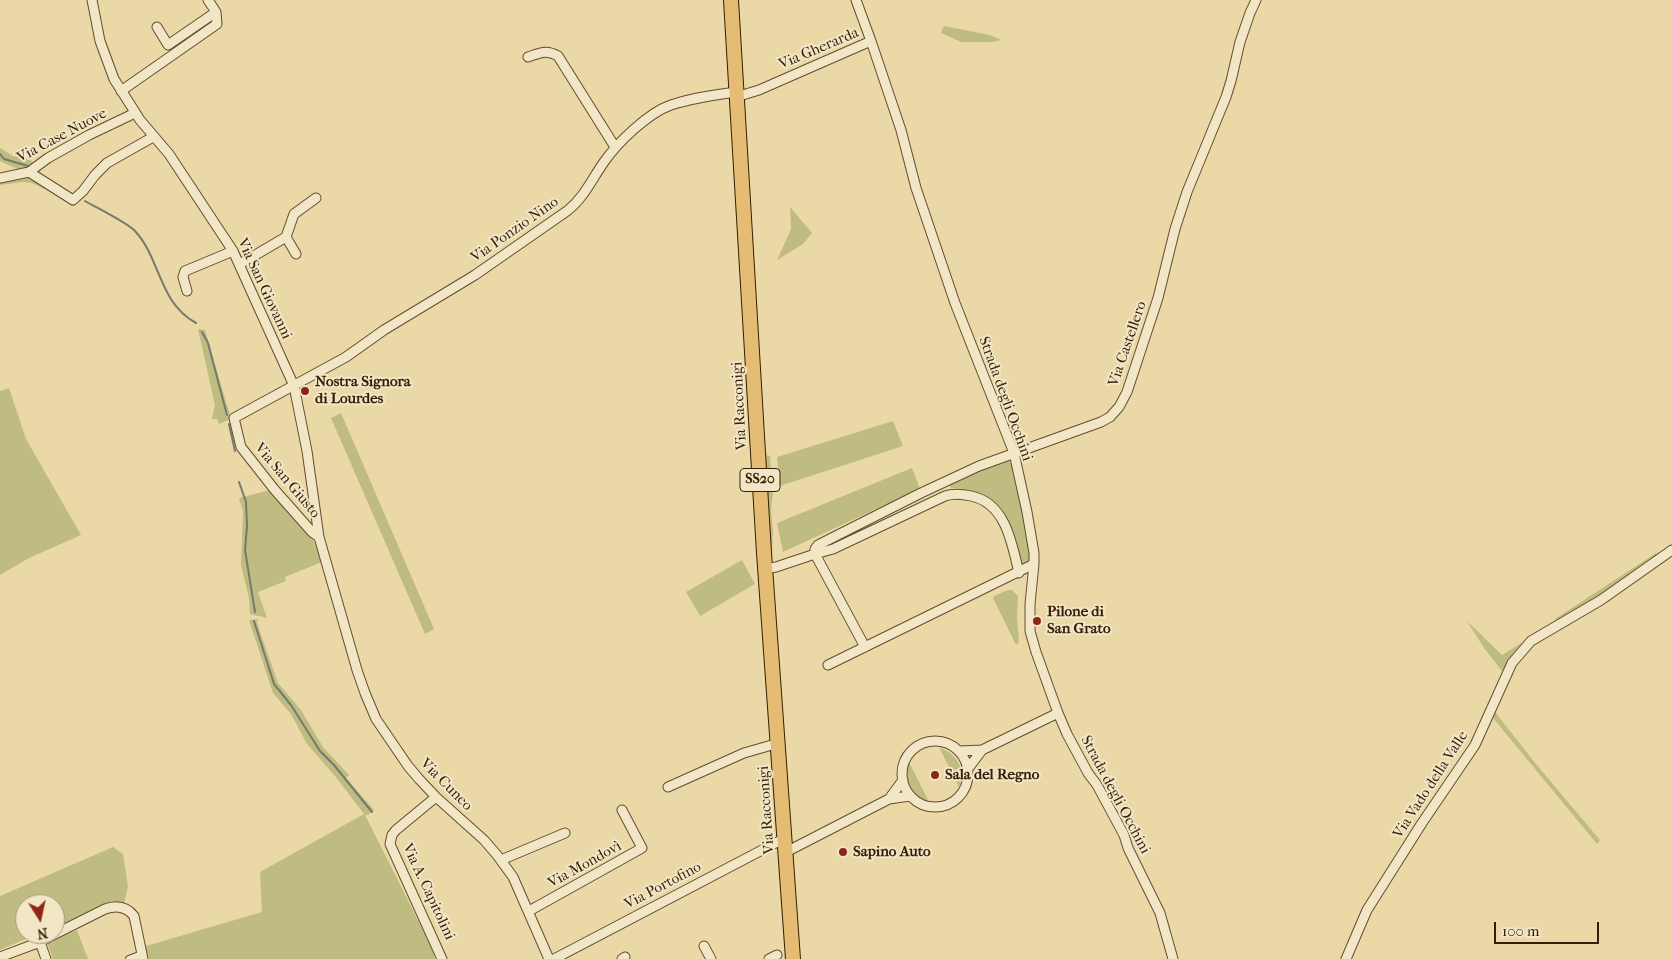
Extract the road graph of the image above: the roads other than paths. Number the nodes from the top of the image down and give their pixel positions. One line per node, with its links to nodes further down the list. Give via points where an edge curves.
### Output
1 (92, 0): 10 (street, Via San Giovanni, via 100,41)
2 (208, 0): 6 (street)
3 (730, 0): 11 (main road, Via Racconigi / SS20)
4 (856, 0): 8 (street, Via Gherarda)
5 (1256, 0): 24 (street, Via Castellero, via 1240,42 1226,97 1187,192 1158,298 1119,408 1102,422)
6 (216, 12): 7 (street, via 168,45); 10 (street, via 217,24)
7 (157, 27)
8 (871, 41): 11 (street, Via Gherarda, via 759,90); 24 (street, Strada degli Occhini, via 954,303)
9 (528, 57): 14 (street, via 545,52 558,56)
10 (121, 91): 12 (street, Via San Giovanni)
11 (736, 95): 14 (street, Via Ponzio Nino, via 690,99 669,105); 29 (main road, Via Racconigi / SS20)
12 (135, 113): 13 (street, Via San Giovanni); 15 (street, Via Case Nuove, via 81,139)
13 (153, 137): 15 (street, via 107,163 73,200); 19 (street, Via San Giovanni, via 169,154)
14 (615, 147): 23 (street, Via Ponzio Nino, via 580,200 567,211 475,275)
15 (29, 172): 16 (street, Via Case Nuove)
16 (0, 178)
17 (316, 198): 18 (street, via 294,214)
18 (286, 237): 20 (street); 21 (street)
19 (233, 250): 21 (street, Via San Giovanni); 22 (street, via 185,271 183,277)
20 (296, 254)
21 (240, 264): 23 (street, Via San Giovanni)
22 (187, 291)
23 (294, 386): 25 (street, Via San Giovanni, via 307,451); 25 (street, Via San Giusto, via 234,418 241,447)
24 (1014, 453): 27 (street, Via Castellero, via 921,493 818,545); 28 (street, Strada degli Occhini)
25 (318, 537): 31 (street, Via San Giovanni)
26 (1672, 550): 63 (street, Via Vado della Valle, via 1600,600 1531,641 1512,663 1475,745 1367,910)
27 (815, 554): 29 (street, Via Castellero); 30 (street, via 833,549 953,493 978,497 1000,515 1011,538); 32 (street)
28 (1034, 564): 30 (street); 34 (street, Strada degli Occhini, via 1030,631)
29 (765, 569): 35 (main road, Via Racconigi / SS20)
30 (1019, 573): 32 (street)
31 (343, 620): 42 (street, Via Cuneo, via 376,719 408,766)
32 (865, 647): 33 (street)
33 (828, 665)
34 (1058, 713): 36 (street); 62 (street, Strada degli Occhini, via 1124,835 1160,913)
35 (778, 743): 40 (street, via 744,753); 46 (main road, Via Racconigi / SS20)
36 (982, 750): 37 (street); 38 (street)
37 (958, 752): 38 (street); 39 (street, via 940,742 920,745 905,760)
38 (967, 770): 41 (street, via 964,788 952,802 926,805)
39 (903, 780): 41 (street); 43 (street)
40 (668, 787)
41 (910, 796): 43 (street)
42 (436, 797): 47 (street, Via Cuneo, via 484,840); 57 (street, Via A. Capitolini, via 392,834 390,844)
43 (889, 799): 46 (street, Via Portofino)
44 (622, 810): 48 (street, Via Mondovì, via 642,848)
45 (565, 834): 47 (street)
46 (785, 845): 59 (street, Via Portofino); 61 (main road, Via Racconigi / SS20)
47 (501, 860): 48 (street, Via Cuneo)
48 (529, 911): 58 (street, Via Cuneo)
49 (65, 929): 54 (street, via 105,909 123,908 134,916)
50 (35, 944): 53 (street)
51 (41, 944): 55 (street)
52 (704, 946): 60 (street)
53 (0, 957)
54 (143, 957): 56 (street)
55 (46, 959)
56 (129, 959)
57 (442, 959)
58 (549, 959)
59 (554, 959)
60 (711, 959)
61 (793, 959)
62 (1173, 959)
63 (1346, 959)

